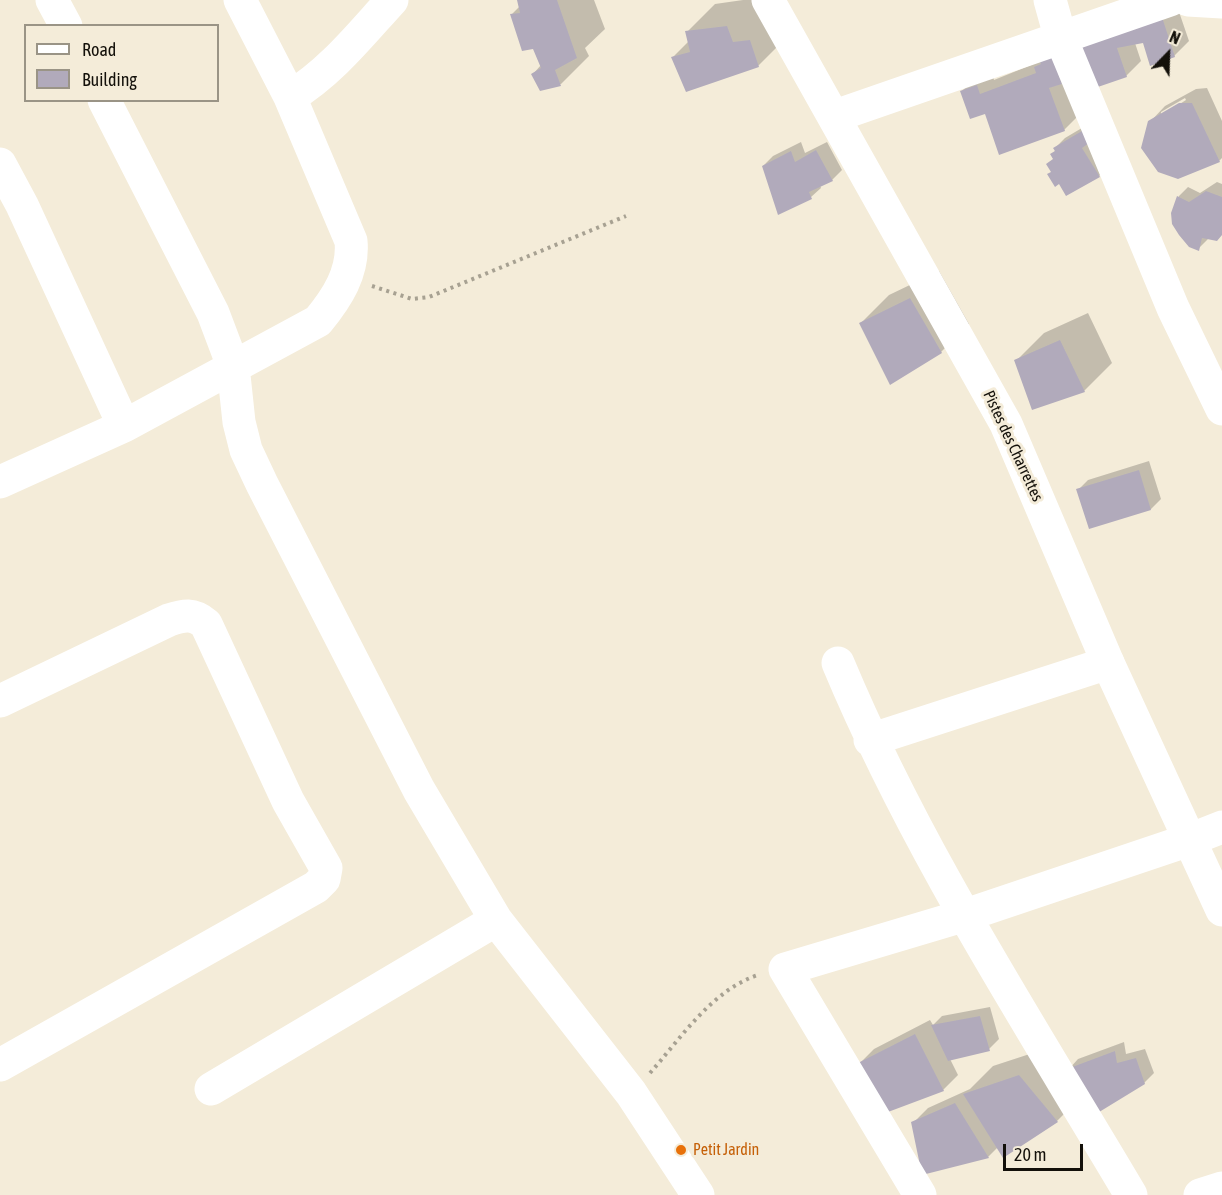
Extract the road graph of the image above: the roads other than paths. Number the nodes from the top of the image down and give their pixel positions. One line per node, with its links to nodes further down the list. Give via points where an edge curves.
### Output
1 (52, 0): 9 (street)
2 (240, 0): 11 (street)
3 (392, 0): 11 (street, via 331,67)
4 (768, 0): 13 (street, Pistes des Charrettes)
5 (1050, 0): 10 (street)
6 (1170, 0): 10 (street)
7 (1188, 0): 8 (street)
8 (1222, 2)
9 (65, 24)
10 (1060, 36): 13 (street); 16 (street, via 1173,308)
11 (290, 97): 15 (street, via 351,241 353,257 335,301 318,321)
12 (105, 102): 15 (street, via 213,313)
13 (835, 116): 20 (street, Pistes des Charrettes, via 1006,424)
14 (0, 164): 17 (street)
15 (233, 366): 17 (street); 27 (street, via 239,422 246,450 262,484 419,790)
16 (1220, 399)
17 (124, 426): 18 (street)
18 (0, 482)
19 (838, 663): 22 (street)
20 (1108, 663): 22 (street); 24 (street, Pistes des Charrettes)
21 (0, 702): 28 (street, via 169,620 189,615 199,618 206,624 288,801 326,868 324,879 316,887)
22 (870, 740): 26 (street)
23 (1222, 827): 24 (street)
24 (1189, 840): 25 (street, Pistes des Charrettes); 26 (street)
25 (1222, 910)
26 (966, 915): 32 (street, via 785,969); 33 (street)
27 (496, 920): 29 (street); 31 (street, via 631,1093)
28 (0, 1065)
29 (211, 1089)
30 (1222, 1188): 34 (street)
31 (698, 1195)
32 (920, 1195)
33 (1131, 1195)
34 (1200, 1195)

